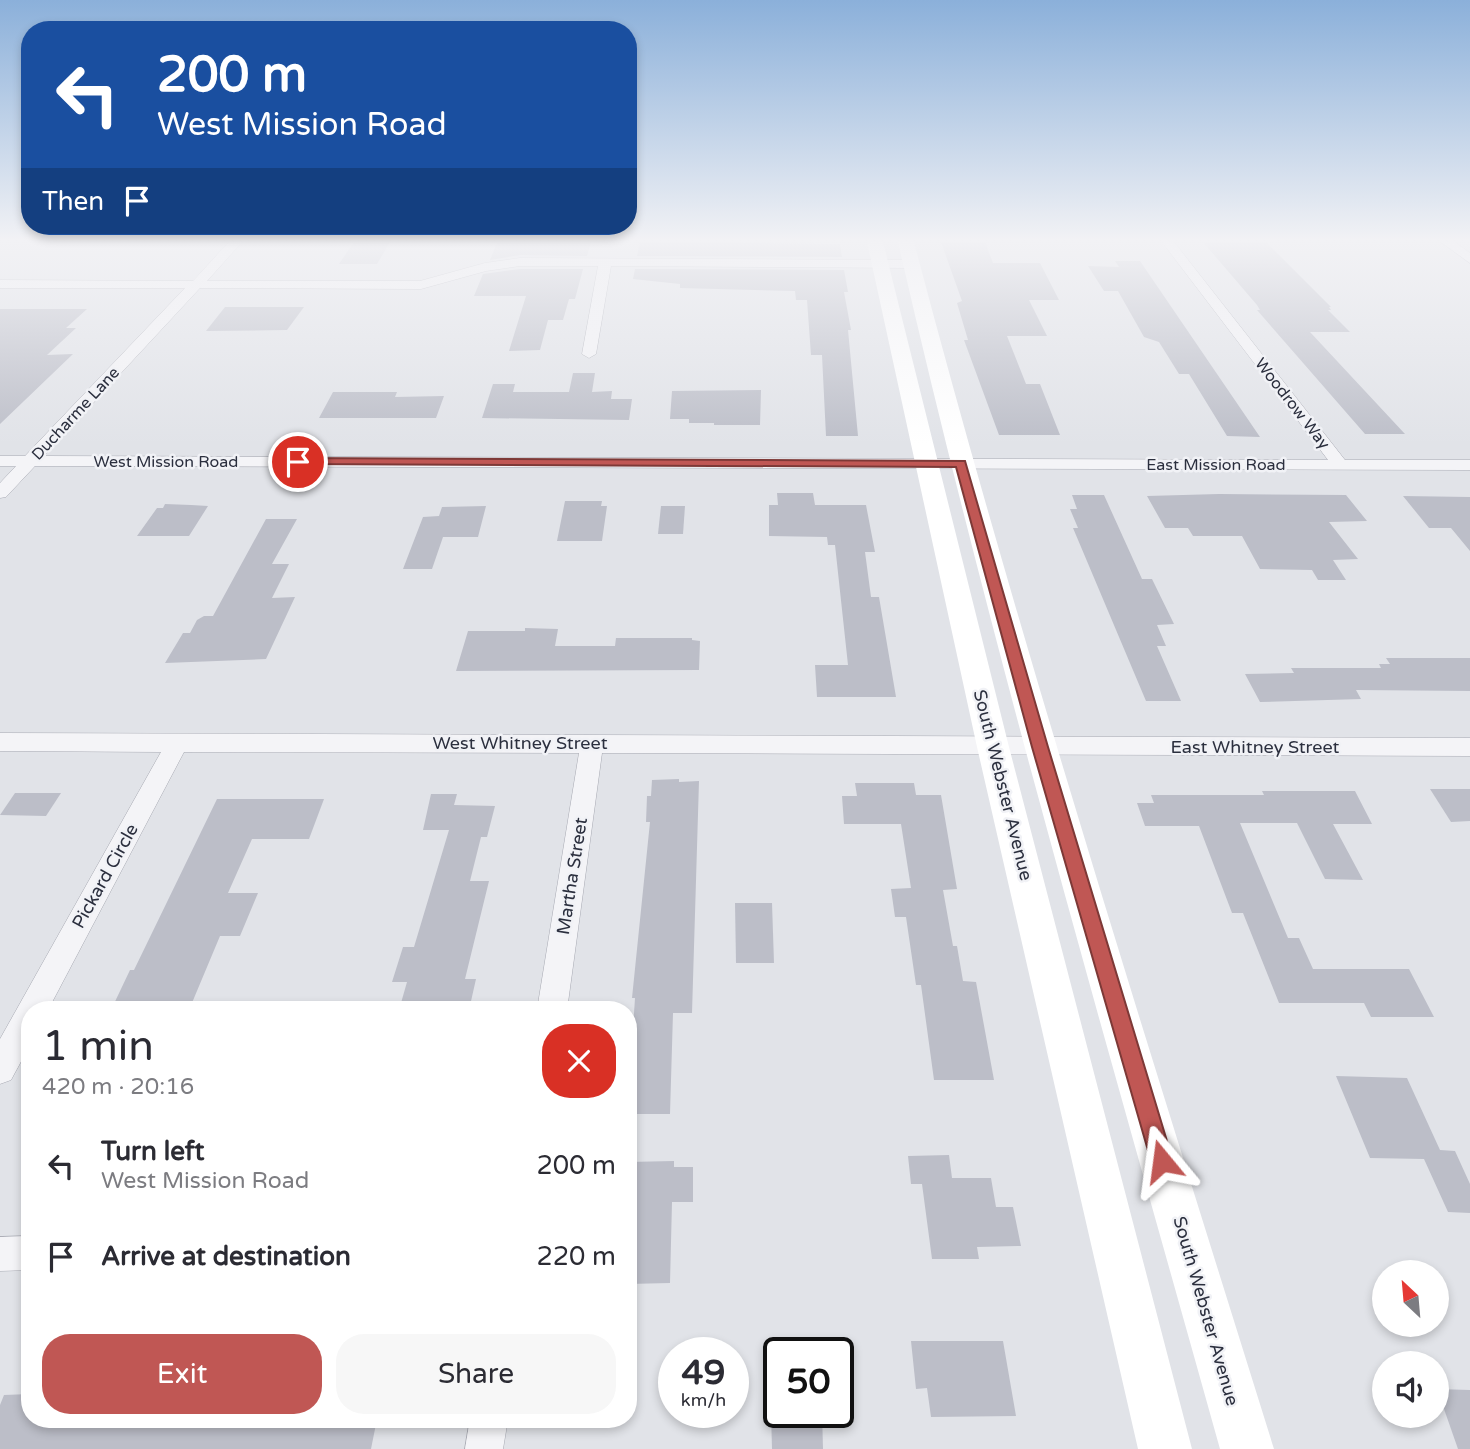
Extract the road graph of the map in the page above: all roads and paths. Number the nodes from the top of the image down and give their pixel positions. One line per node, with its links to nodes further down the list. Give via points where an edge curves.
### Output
1 (173, 310): 8 (street, Ducharme Lane)
2 (597, 310): 6 (street)
3 (902, 310): 9 (main road, South Webster Avenue)
4 (911, 310): 10 (main road, South Webster Avenue)
5 (1220, 310): 11 (street, Woodrow Way)
6 (589, 354)
7 (0, 461): 8 (street, West Mission Road)
8 (30, 461): 9 (street, West Mission Road); 13 (street, Ducharme Lane)
9 (926, 463): 10 (street, West Mission Road); 17 (main road, South Webster Avenue)
10 (961, 464): 11 (street, East Mission Road); 18 (main road, South Webster Avenue)
11 (1340, 464): 12 (street, East Mission Road)
12 (1470, 465)
13 (0, 493)
14 (0, 742): 15 (street, West Whitney Street)
15 (178, 742): 16 (street, West Whitney Street); 20 (street, Pickard Circle)
16 (592, 743): 17 (street, West Whitney Street); 21 (street, Martha Street)
17 (993, 747): 18 (street, West Whitney Street); 28 (main road, South Webster Avenue)
18 (1040, 747): 19 (street, East Whitney Street); 29 (main road, South Webster Avenue)
19 (1470, 747)
20 (37, 1001)
21 (553, 1001)
22 (21, 1031): 23 (street)
23 (0, 1069)
24 (21, 1253): 25 (street)
25 (0, 1254)
26 (488, 1428): 27 (street)
27 (484, 1449)
28 (1165, 1449)
29 (1247, 1449)

